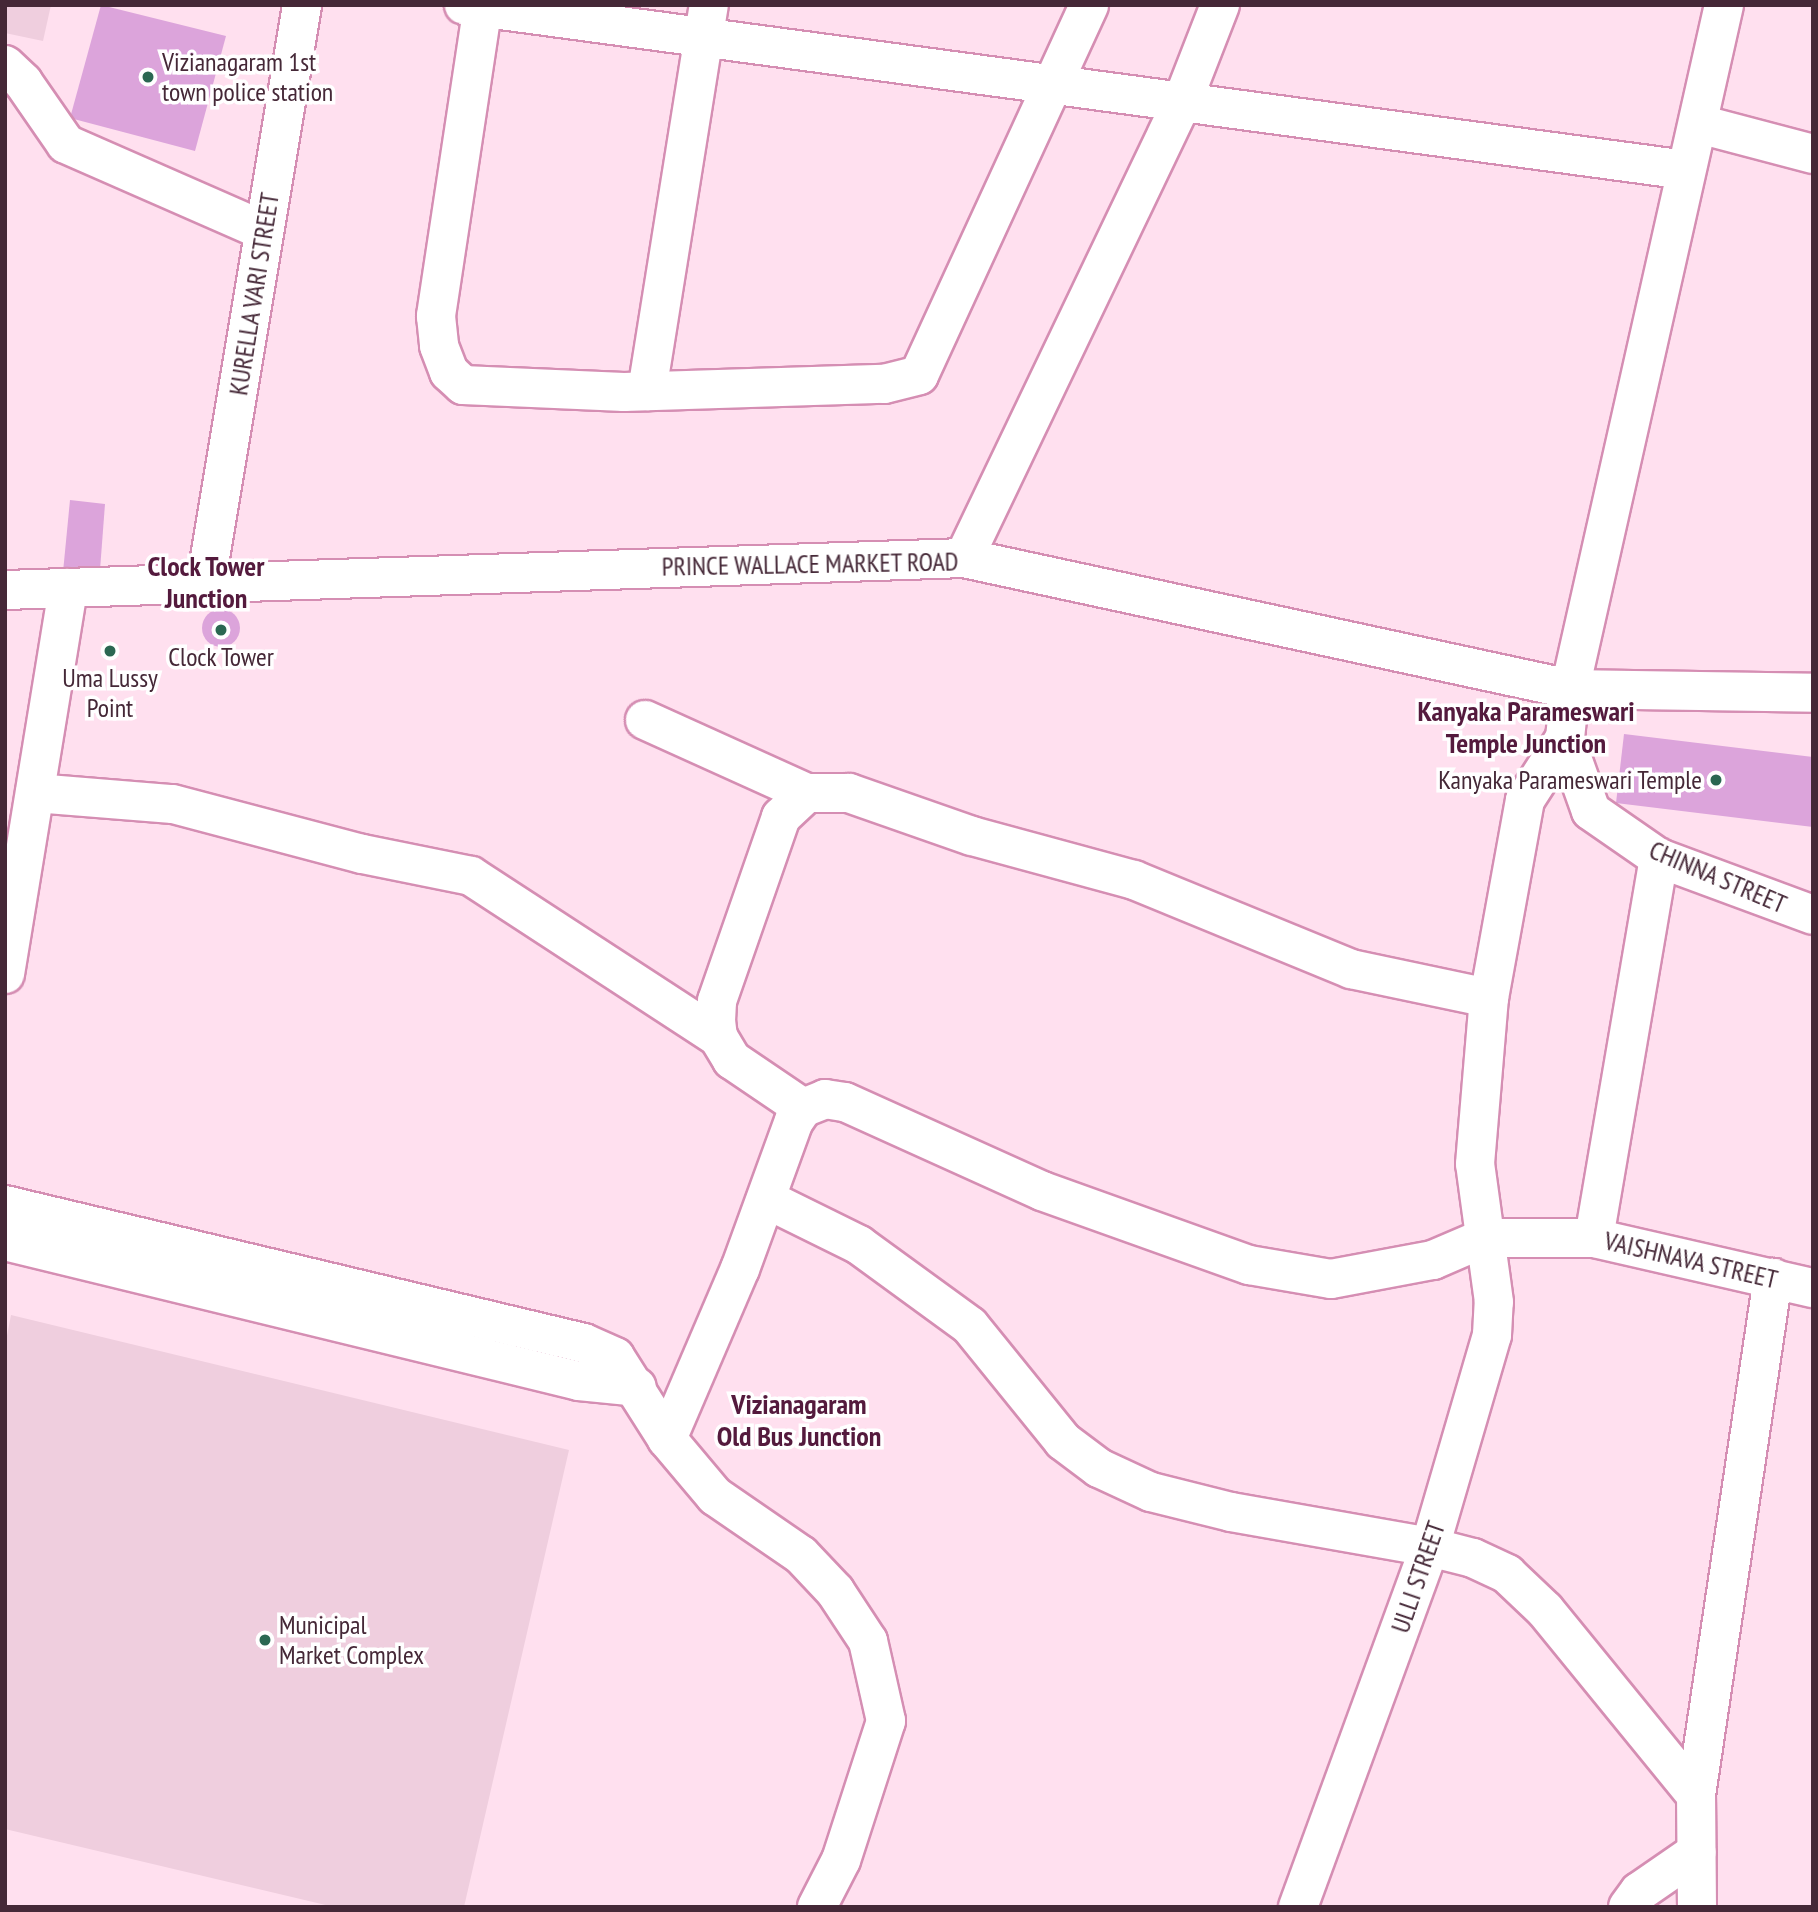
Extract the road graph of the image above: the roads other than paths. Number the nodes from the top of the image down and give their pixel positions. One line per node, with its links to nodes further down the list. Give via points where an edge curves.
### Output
1 (302, 5): 13 (street, KURELLA VARI STREET)
2 (1089, 5): 8 (street)
3 (1220, 5): 9 (street)
4 (1724, 5): 10 (street, CHINNA STREET)
5 (477, 6): 6 (street); 14 (street, via 436,316 439,346 449,372 463,384 492,389)
6 (707, 22): 8 (street); 14 (street)
7 (5, 65): 13 (street, via 23,82 66,144)
8 (1054, 82): 9 (street); 14 (street, via 919,375 884,384)
9 (1183, 100): 12 (street); 15 (street)
10 (1699, 124): 11 (street); 12 (street, CHINNA STREET)
11 (1813, 154)
12 (1686, 170): 19 (street, CHINNA STREET)
13 (264, 231): 16 (street, KURELLA VARI STREET)
14 (647, 391)
15 (964, 558): 16 (street, PRINCE WALLACE MARKET ROAD); 19 (street, PRINCE WALLACE MARKET ROAD)
16 (206, 582): 17 (street, PRINCE WALLACE MARKET ROAD)
17 (68, 588): 18 (street, PRINCE WALLACE MARKET ROAD); 23 (street)
18 (5, 590)
19 (1570, 689): 20 (street, PRINCE WALLACE MARKET ROAD); 22 (street, CHINNA STREET)
20 (1813, 693)
21 (645, 720): 24 (street)
22 (1565, 738): 25 (street, CHINNA STREET, via 1591,811); 28 (street, ULLI STREET, via 1525,800)
23 (35, 793): 27 (street); 29 (street, via 173,804 362,854 471,876)
24 (807, 793): 28 (street, via 849,793 972,836 1134,880 1351,969); 29 (street, via 781,817 717,1001)
25 (1659, 858): 26 (street, CHINNA STREET); 34 (street)
26 (1813, 915)
27 (5, 974)
28 (1489, 998): 33 (street, ULLI STREET, via 1475,1164)
29 (719, 1037): 30 (street, via 732,1060)
30 (803, 1108): 31 (street); 33 (street, via 825,1099 845,1102 1042,1191 1249,1265 1331,1279 1433,1260)
31 (766, 1199): 39 (street); 40 (street, via 859,1245 970,1326 1063,1441 1098,1468 1151,1492 1231,1512)
32 (5, 1205): 38 (street, via 584,1343 615,1357)
33 (1484, 1238): 34 (street, VAISHNAVA STREET); 40 (street, ULLI STREET, via 1494,1302 1492,1335)
34 (1594, 1238): 36 (street, VAISHNAVA STREET)
35 (5, 1241): 38 (street, via 579,1381)
36 (1773, 1278): 37 (street, VAISHNAVA STREET); 41 (street)
37 (1813, 1288)
38 (637, 1387): 39 (street)
39 (667, 1439): 43 (street, via 715,1496 801,1555 835,1591 868,1641 886,1721 841,1860)
40 (1430, 1547): 41 (street, via 1473,1558 1526,1589); 44 (street, ULLI STREET)
41 (1696, 1795): 42 (street)
42 (1697, 1852): 45 (street, via 1639,1892); 46 (street)
43 (817, 1907)
44 (1298, 1907)
45 (1628, 1907)
46 (1697, 1907)

